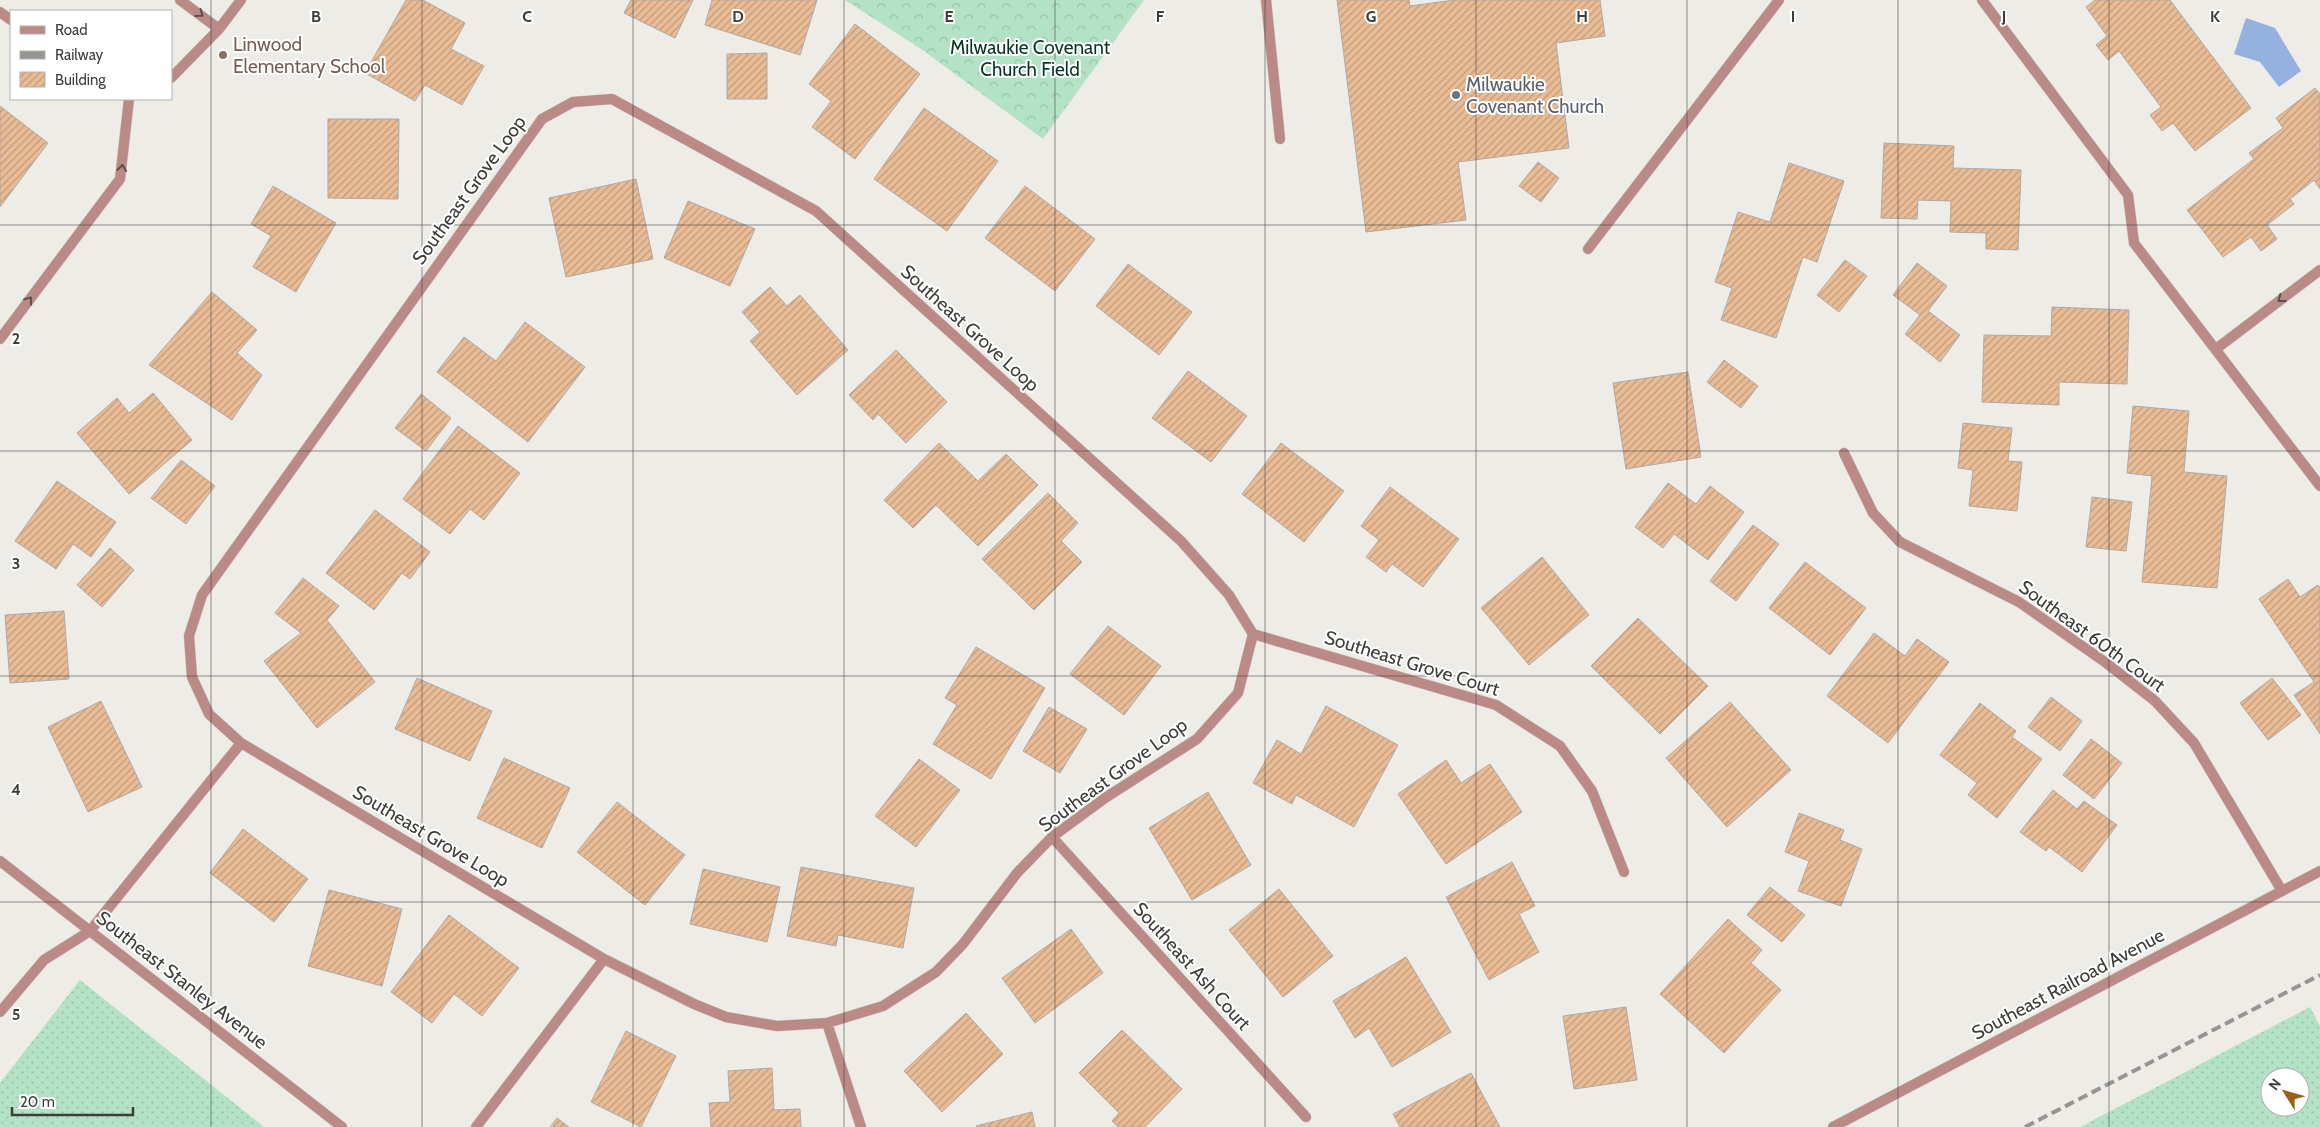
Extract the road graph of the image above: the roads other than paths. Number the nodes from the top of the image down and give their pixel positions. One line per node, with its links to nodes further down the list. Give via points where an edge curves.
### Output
1 (180, 0): 6 (street, one-way to 6)
2 (241, 0): 6 (street)
3 (1266, 0): 9 (street)
4 (1779, 0): 10 (street)
5 (1982, 0): 13 (street, via 2128,195 2134,243)
6 (220, 29): 7 (street)
7 (172, 77)
8 (129, 100): 12 (street, one-way to 8, via 120,179)
9 (1280, 139)
10 (1588, 249)
11 (2320, 270): 13 (street, one-way to 13)
12 (0, 338)
13 (2216, 349): 15 (street)
14 (1844, 453): 22 (street, Southeast 60th Court, via 1873,513 1900,542 2019,602 2155,701 2194,743)
15 (2320, 486)
16 (1253, 634): 17 (street, Southeast Grove Loop, via 1229,594 1181,541 816,211 612,100 573,102 542,119 202,596 188,636 192,677 209,714); 18 (street, Southeast Grove Loop, via 1238,692 1197,739 1105,798); 21 (street, Southeast Grove Court, via 1496,705 1560,746 1592,791)
17 (241, 742): 23 (street); 24 (street, Southeast Grove Loop)
18 (1052, 837): 26 (street, Southeast Grove Loop, via 936,972 883,1006); 27 (street, Southeast Ash Court)
19 (0, 861): 23 (street, Southeast Stanley Avenue)
20 (2320, 871): 22 (street, Southeast Railroad Avenue)
21 (1624, 872)
22 (2282, 891): 31 (street, Southeast Railroad Avenue)
23 (90, 931): 25 (street, via 44,960); 28 (street, Southeast Stanley Avenue)
24 (604, 959): 26 (street, Southeast Grove Loop, via 726,1017 777,1026); 29 (street)
25 (0, 1012)
26 (827, 1023): 30 (street)
27 (1306, 1118)
28 (342, 1127)
29 (476, 1127)
30 (861, 1127)
31 (1833, 1127)

